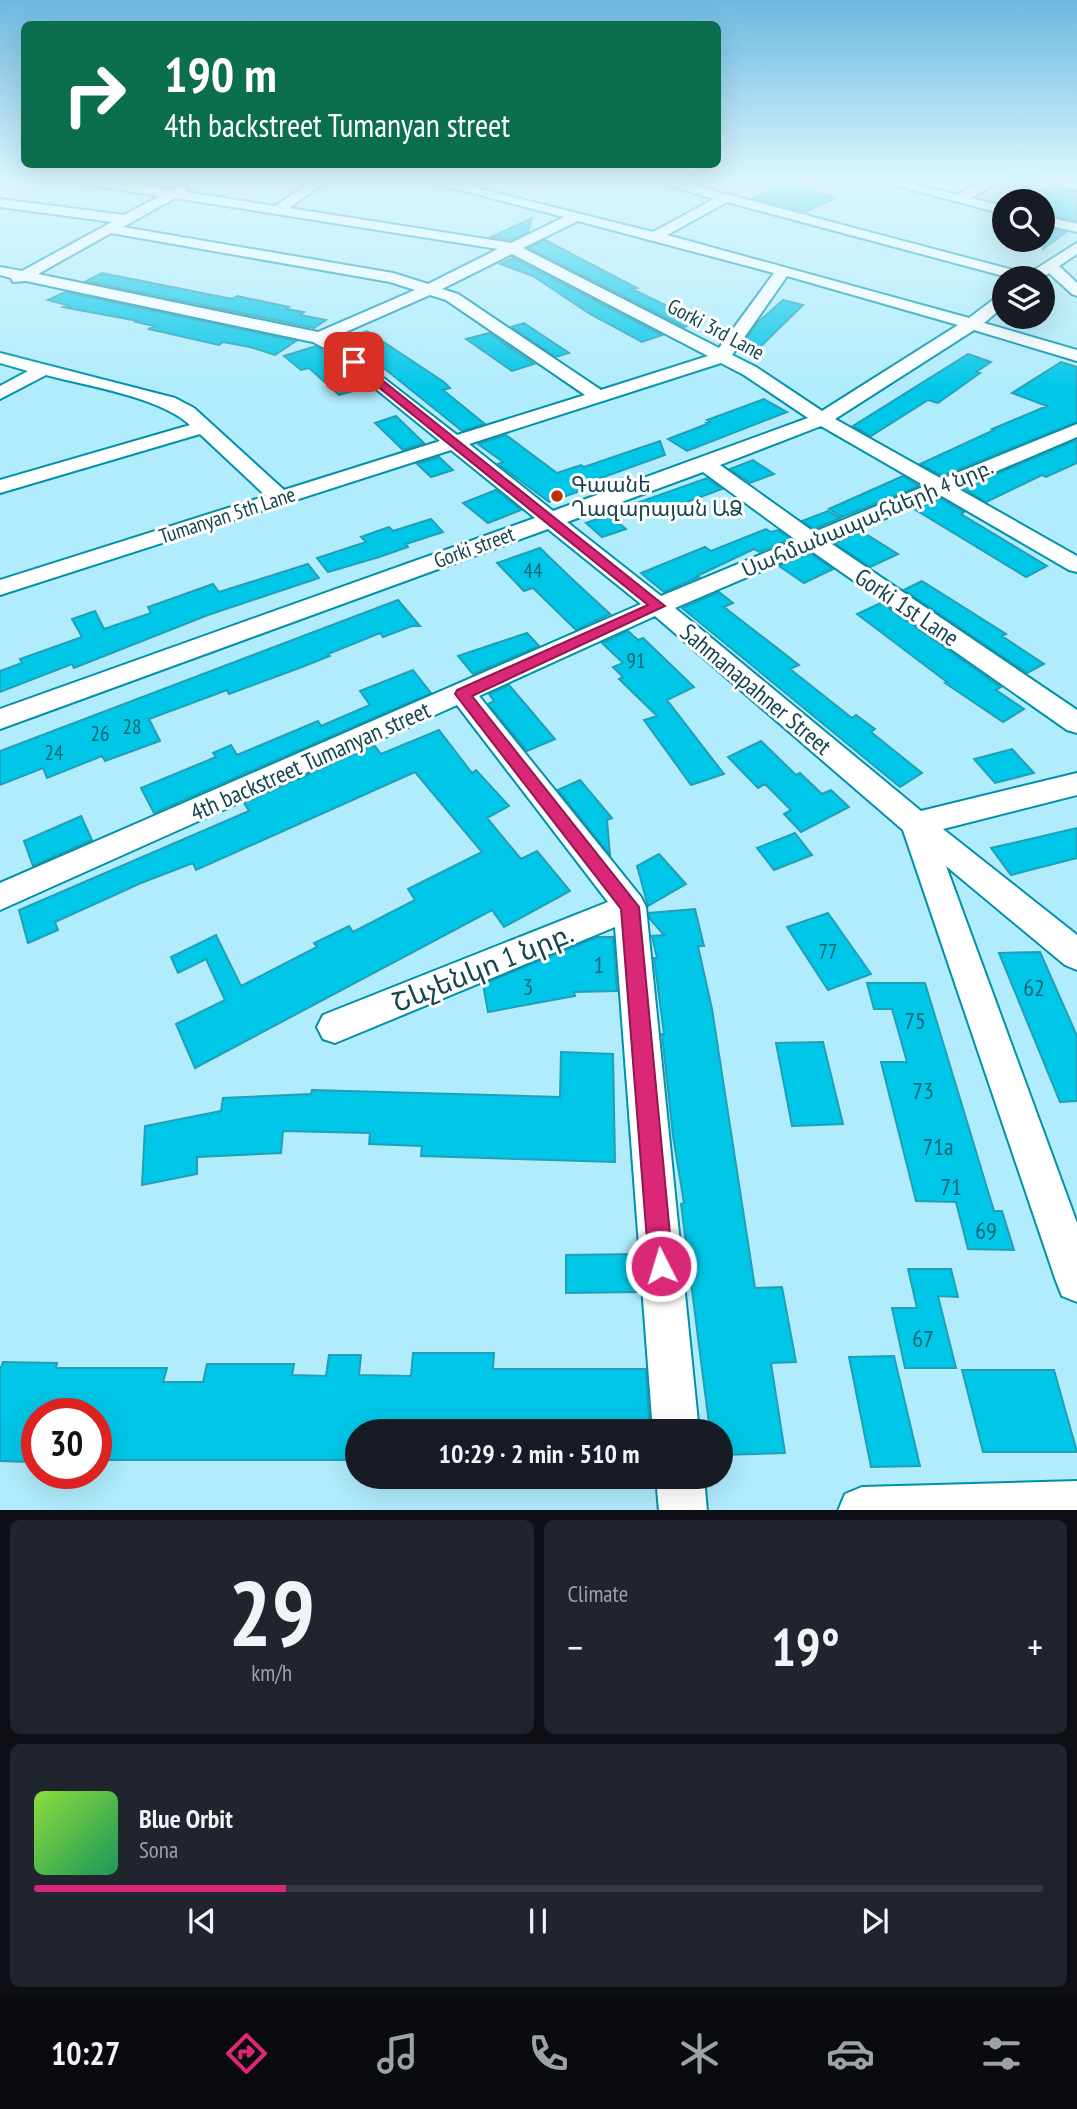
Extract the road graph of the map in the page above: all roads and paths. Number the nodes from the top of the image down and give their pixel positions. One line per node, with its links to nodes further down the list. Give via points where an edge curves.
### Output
1 (67, 248): 12 (street)
2 (222, 248): 14 (street, via 393,278)
3 (507, 248): 14 (street)
4 (513, 248): 20 (street, Gorki 3rd Lane)
5 (696, 248): 11 (street)
6 (915, 248): 9 (street)
7 (1075, 248): 8 (street)
8 (1052, 266)
9 (992, 268)
10 (1055, 271): 15 (street)
11 (782, 272): 17 (street); 20 (street)
12 (13, 273): 13 (street); 18 (street, Sahmanapahner Street)
13 (0, 289)
14 (429, 289): 18 (street); 24 (street, via 452,297)
15 (1077, 291)
16 (992, 308): 17 (street, Gorki street)
17 (972, 324): 19 (street); 25 (street, Gorki street)
18 (319, 338): 28 (street, Sahmanapahner Street)
19 (1077, 356)
20 (722, 357): 24 (street, Tumanyan 5th Lane); 25 (street, Gorki 3rd Lane)
21 (0, 358): 22 (street)
22 (44, 369): 23 (street); 26 (street, via 168,402)
23 (0, 394)
24 (597, 395): 28 (street, Tumanyan 5th Lane)
25 (822, 419): 29 (street, Gorki street); 31 (street, Gorki 3rd Lane)
26 (204, 428): 30 (street); 32 (street)
27 (1077, 430): 31 (street, Սահմանապահների 4 նրբ.)
28 (454, 441): 32 (street, Tumanyan 5th Lane); 33 (street, Sahmanapahner Street)
29 (705, 464): 33 (street, Gorki street); 34 (street, Gorki 1st Lane)
30 (0, 486)
31 (941, 486): 34 (street, Սահմանապահների 4 նրբ.); 35 (street, Gorki 3rd Lane)
32 (280, 498): 36 (street, Tumanyan 5th Lane)
33 (550, 519): 37 (street, Sahmanapahner Street); 39 (street, Gorki street)
34 (812, 541): 37 (street, Սահմանապահների 4 նրբ.); 40 (street, Gorki 1st Lane)
35 (1077, 565)
36 (0, 588)
37 (658, 606): 38 (street, 4th backstreet Tumanyan street); 42 (street, Sahmanapahner Street)
38 (463, 694): 43 (street, 4th backstreet Tumanyan street); 44 (street)
39 (0, 719)
40 (1077, 723)
41 (1077, 784): 42 (street)
42 (916, 824): 45 (street, Sahmanapahner Street); 47 (street)
43 (0, 897)
44 (630, 907): 46 (street, Շևչենկո 1 նրբ.); 48 (street)
45 (1077, 955)
46 (335, 1027)
47 (1077, 1281)
48 (675, 1419)
49 (681, 1489): 51 (street)
50 (1077, 1505): 52 (street)
51 (683, 1510)
52 (862, 1510)

